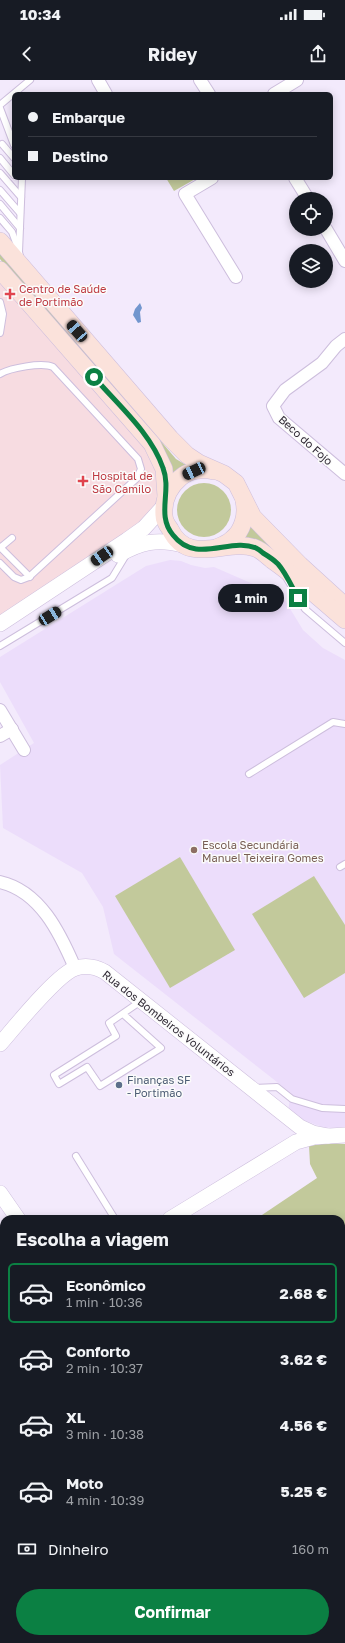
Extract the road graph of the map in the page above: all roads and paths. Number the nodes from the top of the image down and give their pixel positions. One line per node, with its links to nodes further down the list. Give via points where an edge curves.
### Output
1 (30, 80): 5 (lane)
2 (98, 80): 6 (street)
3 (200, 80): 7 (street)
4 (297, 80): 8 (street)
5 (16, 92)
6 (105, 92)
7 (208, 92)
8 (277, 92)
9 (12, 95): 10 (lane)
10 (0, 105)
11 (0, 108): 12 (lane)
12 (11, 137): 13 (lane)
13 (1, 145): 14 (lane)
14 (12, 156)
15 (0, 158): 17 (lane)
16 (0, 173): 23 (lane)
17 (12, 173)
18 (209, 180): 34 (street, via 185,194)
19 (296, 180): 22 (street)
20 (22, 181): 23 (lane)
21 (0, 190): 25 (lane)
22 (304, 192)
23 (21, 197): 25 (lane)
24 (0, 204): 27 (lane)
25 (20, 213): 27 (lane)
26 (0, 218): 30 (lane, via 12,232)
27 (20, 228): 30 (lane)
28 (330, 236): 31 (street)
29 (0, 241): 33 (main road)
30 (19, 252): 33 (lane)
31 (345, 261)
32 (0, 270): 42 (main road, via 152,444 164,469)
33 (27, 272): 39 (main road, via 170,438 199,463)
34 (236, 277)
35 (0, 302): 36 (lane, via 3,314)
36 (0, 334)
37 (345, 339): 40 (street, Beco do Fojo, via 322,363 285,390 273,406 279,418)
38 (0, 374): 50 (lane, via 8,370 44,364 53,367 138,459 141,469 137,478)
39 (224, 474): 41 (main road); 42 (main road, via 208,469 194,471 181,477 171,487)
40 (345, 474)
41 (240, 489): 47 (main road, via 245,502 242,524 233,539); 51 (main road, via 253,517)
42 (165, 501): 44 (main road, via 164,518 172,535); 52 (street, via 144,528)
43 (12, 538): 45 (lane)
44 (183, 545): 46 (street, via 162,541); 47 (main road, via 194,549)
45 (0, 548): 50 (lane)
46 (130, 548): 52 (street); 58 (lane, via 112,578)
47 (215, 549): 49 (main road, via 242,546 256,548)
48 (0, 563): 50 (lane, via 14,577 21,580)
49 (278, 564): 55 (main road); 57 (lane, via 305,609)
50 (30, 576)
51 (324, 588): 53 (main road); 54 (main road)
52 (42, 597): 56 (street)
53 (345, 601)
54 (345, 606)
55 (345, 620)
56 (0, 624)
57 (345, 643)
58 (0, 646)
59 (0, 710): 61 (street)
60 (345, 724): 64 (lane, via 333,722)
61 (12, 729): 62 (street); 63 (street)
62 (0, 736)
63 (24, 750)
64 (249, 774)
65 (0, 882): 66 (street, via 10,884 35,900 56,928)
66 (75, 968): 67 (street, Rua dos Bombeiros Voluntários, via 96,967); 69 (street, via 60,978)
67 (142, 1001): 68 (lane); 70 (street, Rua dos Bombeiros Voluntários)
68 (123, 1014): 68 (lane, via 161,1048 100,1086 87,1067 59,1084 54,1075 116,1036 108,1023)
69 (0, 1044)
70 (250, 1088): 71 (lane, via 277,1087 292,1099 322,1108); 72 (street, Rua dos Bombeiros Voluntários)
71 (345, 1109)
72 (281, 1112): 73 (street, Rua dos Bombeiros Voluntários, via 300,1127); 75 (street, via 292,1129 292,1137)
73 (328, 1136): 74 (street); 75 (street, via 314,1137)
74 (345, 1136)
75 (283, 1148): 80 (street)
76 (76, 1156): 79 (lane)
77 (0, 1193): 78 (street)
78 (15, 1215)
79 (113, 1215)
80 (176, 1215)

